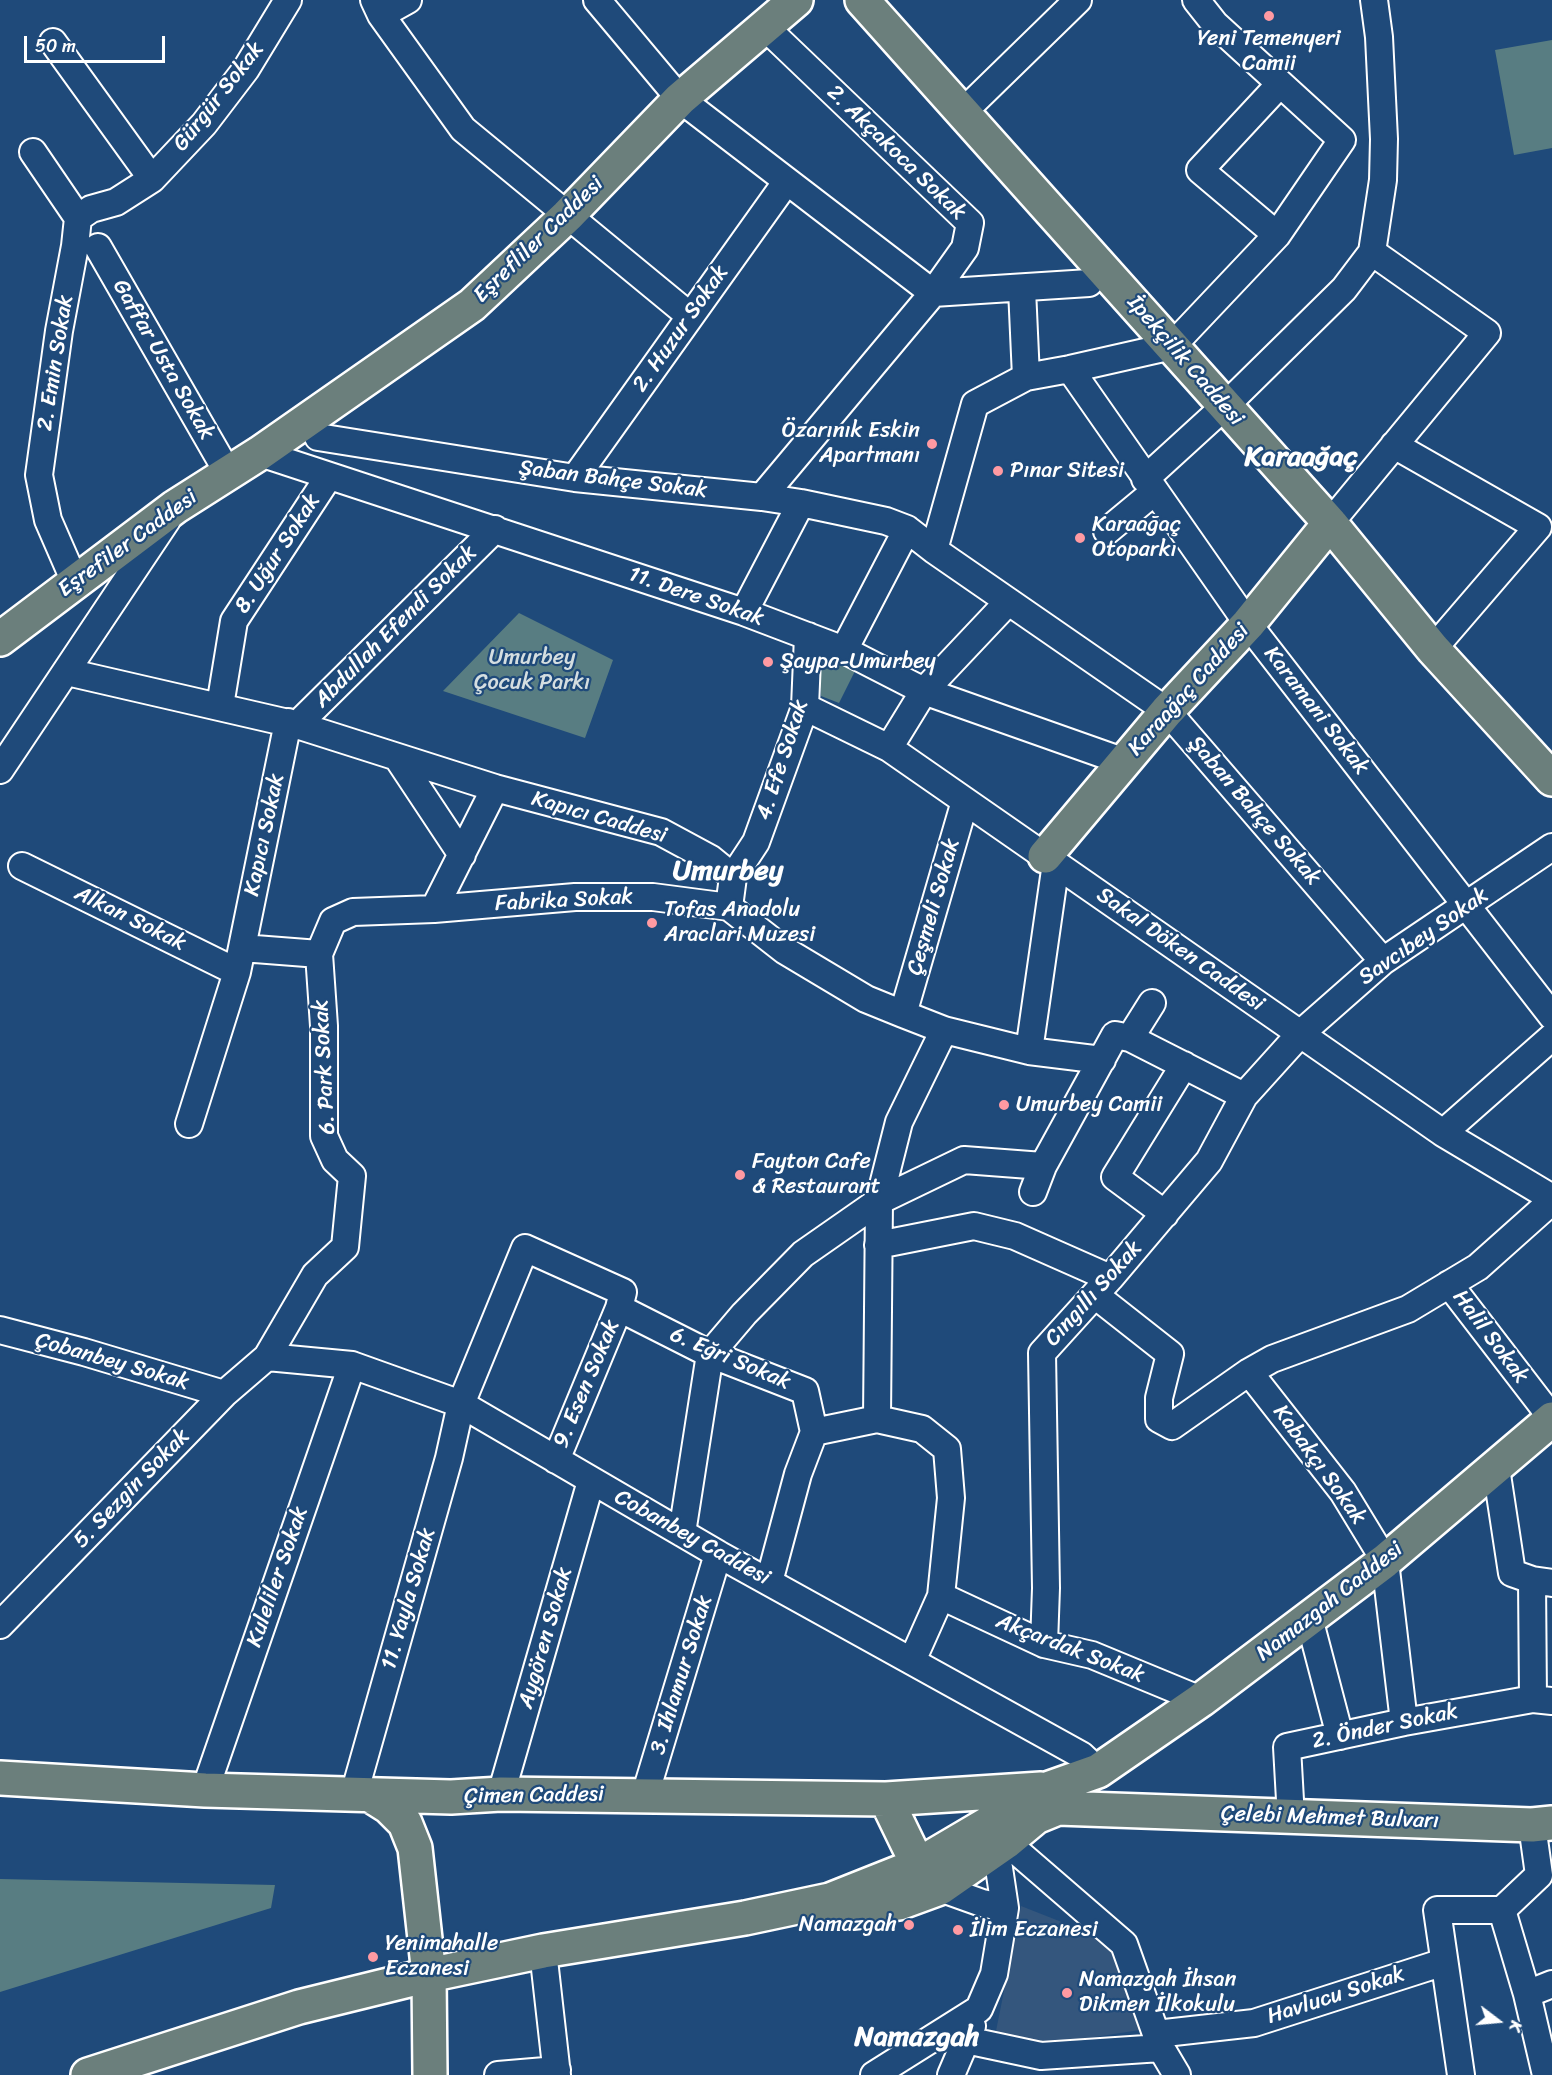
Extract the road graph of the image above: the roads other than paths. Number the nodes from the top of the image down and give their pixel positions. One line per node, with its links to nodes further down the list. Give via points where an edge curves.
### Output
1 (288, 0): 16 (street, Gürgür Sokak, via 232,88)
2 (408, 0): 9 (street)
3 (597, 0): 13 (street)
4 (796, 0): 10 (main road, Eşrefliler Caddesi)
5 (862, 0): 14 (main road, İpekçilik Caddesi)
6 (1078, 0): 14 (street)
7 (1196, 0): 12 (street, via 1215,24)
8 (1374, 0): 22 (street, via 1384,139 1383,180)
9 (378, 8): 18 (street, via 463,129)
10 (765, 27): 13 (main road, Eşrefliler Caddesi); 25 (street, 2. Akçakoca Sokak, via 970,223 965,248)
11 (53, 42): 16 (street)
12 (1280, 84): 20 (street, via 1342,140); 20 (street, via 1200,170)
13 (680, 99): 17 (street); 18 (main road, Eşrefliler Caddesi)
14 (962, 113): 27 (main road, İpekçilik Caddesi)
15 (33, 152): 19 (street)
16 (152, 179): 19 (street, Gürgür Sokak, via 116,202 91,209)
17 (787, 181): 25 (street); 26 (street, 2. Huzur Sokak)
18 (567, 216): 26 (street); 33 (main road, Eşrefliler Caddesi, via 472,305)
19 (78, 218): 46 (street, 2. Emin Sokak, via 39,475 48,520)
20 (1277, 235): 27 (street)
21 (98, 247): 34 (street, Gaffar Usta Sokak)
22 (1372, 252): 30 (street, via 1344,289); 32 (street, via 1487,333)
23 (1089, 283): 24 (street)
24 (1022, 289): 25 (street); 29 (street)
25 (933, 293): 38 (street)
26 (690, 316): 36 (street, 2. Huzur Sokak)
27 (1172, 346): 28 (street); 30 (main road, İpekçilik Caddesi)
28 (1070, 369): 29 (street); 37 (street, Karamani Sokak)
29 (1026, 377): 45 (street, via 975,404)
30 (1225, 406): 37 (street); 41 (main road, İpekçilik Caddesi)
31 (318, 436): 36 (street, Şaban Bahçe Sokak)
32 (1394, 445): 41 (street); 52 (street, via 1538,527)
33 (260, 453): 34 (main road, Eşrefiler Caddesi); 35 (street, 11. Dere Sokak)
34 (228, 473): 40 (main road, Eşrefiler Caddesi)
35 (329, 476): 42 (street, 11. Dere Sokak); 56 (street, 8. Uğur Sokak, via 234,621)
36 (575, 478): 38 (street, Şaban Bahçe Sokak)
37 (1149, 485): 44 (street); 49 (street, Karamani Sokak)
38 (762, 497): 39 (street, Şaban Bahçe Sokak)
39 (801, 503): 43 (street, Şaban Bahçe Sokak); 48 (street)
40 (175, 507): 46 (main road, Eşrefiler Caddesi); 54 (street)
41 (1330, 523): 49 (main road, Karaağaç Caddesi); 52 (main road, İpekçilik Caddesi)
42 (495, 529): 48 (street, 11. Dere Sokak); 59 (street, Abdullah Efendi Sokak)
43 (907, 529): 45 (street, Şaban Bahçe Sokak); 53 (street)
44 (1107, 531)
45 (934, 550): 47 (street, Şaban Bahçe Sokak)
46 (75, 582): 51 (main road, Eşrefiler Caddesi)
47 (1008, 602): 55 (street); 58 (street, Şaban Bahçe Sokak)
48 (744, 612): 50 (street, 11. Dere Sokak)
49 (1248, 624): 58 (main road, Karaağaç Caddesi); 72 (street, Karamani Sokak)
50 (808, 636): 53 (street, 11. Dere Sokak); 57 (street, 4. Efe Sokak)
51 (0, 639)
52 (1433, 649): 64 (main road, İpekçilik Caddesi)
53 (844, 650): 55 (street, 11. Dere Sokak)
54 (66, 672): 56 (street, Kapıcı Caddesi); 63 (street)
55 (924, 691): 60 (street); 62 (street, 11. Dere Sokak)
56 (220, 706): 59 (street, Kapıcı Caddesi)
57 (805, 707): 60 (street, Sakal Döken Caddesi); 71 (street, 4. Efe Sokak, via 756,843)
58 (1167, 711): 62 (main road, Karaağaç Caddesi); 77 (street, Şaban Bahçe Sokak)
59 (292, 723): 61 (street, Kapıcı Caddesi); 76 (street, Kapıcı Sokak)
60 (889, 748): 66 (street, Sakal Döken Caddesi)
61 (397, 757): 65 (street, Kapıcı Caddesi); 68 (street)
62 (1125, 762): 69 (main road, Karaağaç Caddesi)
63 (0, 770)
64 (1552, 779)
65 (495, 788): 68 (street); 71 (street, Kapıcı Caddesi, via 661,832 711,859)
66 (965, 801): 69 (street, Sakal Döken Caddesi); 79 (street, Çeşmeli Sokak)
67 (1552, 847): 72 (street, Savcıbey Sokak)
68 (462, 855): 74 (street)
69 (1051, 859): 82 (street, Sakal Döken Caddesi); 85 (street)
70 (22, 866): 76 (street, Alkan Sokak)
71 (733, 876): 73 (street)
72 (1468, 906): 77 (street, Savcıbey Sokak); 80 (street, Karamani Sokak)
73 (729, 907): 74 (street, Fabrika Sokak, via 653,897 575,897); 79 (street, via 784,950 866,999)
74 (434, 909): 75 (street, 6. Park Sokak, via 353,912 333,921)
75 (319, 954): 76 (street); 102 (street, 6. Park Sokak, via 324,1026 324,1136 335,1160 352,1176 345,1246 315,1275)
76 (239, 960): 89 (street, Kapıcı Sokak)
77 (1383, 961): 82 (street, Savcıbey Sokak)
78 (1152, 1003): 83 (street)
79 (903, 1014): 81 (street)
80 (1552, 1016)
81 (944, 1030): 85 (street); 94 (street, via 899,1122)
82 (1300, 1034): 88 (street, Cıngıllı Sokak); 90 (street, Sakal Döken Caddesi)
83 (1130, 1038): 86 (street, via 1115,1035); 87 (street)
84 (1552, 1038): 90 (street)
85 (1029, 1051): 86 (street)
86 (1102, 1060): 91 (street)
87 (1184, 1065): 88 (street); 95 (street, via 1115,1177)
88 (1244, 1096): 95 (street, Cıngıllı Sokak, via 1209,1161)
89 (189, 1125)
90 (1443, 1133): 93 (street, Sakal Döken Caddesi)
91 (1043, 1166): 92 (street); 94 (street, via 964,1160)
92 (1033, 1192)
93 (1552, 1200): 97 (street, via 1478,1267)
94 (879, 1201): 96 (street); 101 (street, via 803,1254)
95 (1165, 1214): 98 (street, Cıngıllı Sokak)
96 (878, 1245): 98 (street, via 974,1226 1015,1236); 107 (street)
97 (1449, 1284): 104 (street, via 1408,1309 1272,1359); 108 (street, Halil Sokak)
98 (1102, 1286): 104 (street, via 1170,1354 1159,1398 1159,1419 1172,1426); 121 (street, Cıngıllı Sokak, via 1042,1353)
99 (619, 1308): 101 (street, 6. Eğri Sokak); 106 (street, 11. Yayla Sokak, via 623,1292 525,1248); 110 (street, 9. Esen Sokak)
100 (0, 1330): 105 (street, Çobanbey Sokak)
101 (710, 1354): 109 (street, 6. Eğri Sokak, via 805,1391); 113 (street)
102 (267, 1357): 103 (street, Cobanbey Caddesi); 105 (street, 5. Sezgin Sokak)
103 (352, 1365): 106 (street, Cobanbey Caddesi); 129 (street, Kuleliler Sokak)
104 (1249, 1372): 115 (street, Kabakçı Sokak, via 1343,1492)
105 (224, 1394): 120 (street, 5. Sezgin Sokak)
106 (461, 1404): 110 (street, Cobanbey Caddesi); 130 (street, 11. Yayla Sokak)
107 (877, 1419): 109 (street); 118 (street, via 922,1429 947,1449 951,1498)
108 (1552, 1419): 111 (main road, Namazgah Caddesi)
109 (814, 1432): 117 (street, via 798,1474)
110 (556, 1460): 112 (street, Cobanbey Caddesi)
111 (1496, 1468): 115 (main road, Namazgah Caddesi); 116 (street, via 1512,1573)
112 (591, 1481): 113 (street, Cobanbey Caddesi); 131 (street, Aygören Sokak)
113 (682, 1533): 114 (street, Cobanbey Caddesi)
114 (718, 1554): 117 (street, Cobanbey Caddesi); 132 (street, 3. Ihlamur Sokak)
115 (1385, 1561): 119 (main road, Namazgah Caddesi); 125 (street)
116 (1542, 1581): 124 (street)
117 (769, 1582): 122 (street, Cobanbey Caddesi)
118 (941, 1596): 121 (street, Akçardak Sokak); 122 (street)
119 (1309, 1618): 123 (main road, Namazgah Caddesi); 126 (street)
120 (0, 1625)
121 (1044, 1644): 123 (street, Akçardak Sokak, via 1092,1655)
122 (912, 1661): 127 (street, Cobanbey Caddesi, via 1081,1755)
123 (1201, 1700): 127 (main road, Namazgah Caddesi)
124 (1543, 1700): 125 (street, 2. Önder Sokak)
125 (1404, 1722): 126 (street, 2. Önder Sokak)
126 (1340, 1736): 136 (street, 2. Önder Sokak, via 1287,1748)
127 (1098, 1771): 134 (main road, Namazgah Caddesi)
128 (0, 1778): 129 (main road, Çimen Caddesi)
129 (205, 1790): 130 (main road, Çimen Caddesi)
130 (362, 1794): 133 (main road, Çimen Caddesi); 139 (main road, via 389,1807 405,1823)
131 (501, 1794): 132 (main road, Çimen Caddesi); 133 (main road, Çimen Caddesi)
132 (645, 1795): 135 (main road, Çimen Caddesi)
133 (451, 1797): 139 (main road, via 435,1810)
134 (1052, 1798): 135 (main road, Çimen Caddesi); 136 (main road, Çelebi Mehmet Bulvarı, via 1107,1809); 138 (main road, via 1036,1817); 140 (main road)
135 (886, 1799): 140 (main road)
136 (1291, 1818): 137 (main road, Çelebi Mehmet Bulvarı)
137 (1542, 1824): 142 (street, via 1539,1875)
138 (1001, 1845): 140 (main road); 141 (street); 150 (street, via 1124,1944)
139 (415, 1848): 145 (main road)
140 (929, 1876): 141 (street, via 982,1903); 143 (main road, via 899,1903 839,1913 745,1918)
141 (1005, 1908): 148 (street, via 994,1974)
142 (1502, 1910): 144 (street, via 1437,1910); 147 (street)
143 (543, 1951): 145 (main road); 151 (street)
144 (1444, 1962): 150 (street, Havlucu Sokak, via 1254,2023); 158 (street)
145 (429, 1975): 152 (main road, via 299,2007); 153 (main road)
146 (1552, 1984): 147 (street)
147 (1527, 1994): 159 (street)
148 (979, 2009): 149 (street); 155 (street)
149 (966, 2040): 150 (street, Havlucu Sokak, via 1041,2056); 156 (street)
150 (1158, 2041): 157 (street)
151 (557, 2073): 154 (street)
152 (88, 2075)
153 (430, 2075)
154 (498, 2075)
155 (874, 2075)
156 (951, 2075)
157 (1177, 2075)
158 (1461, 2075)
159 (1546, 2075)

